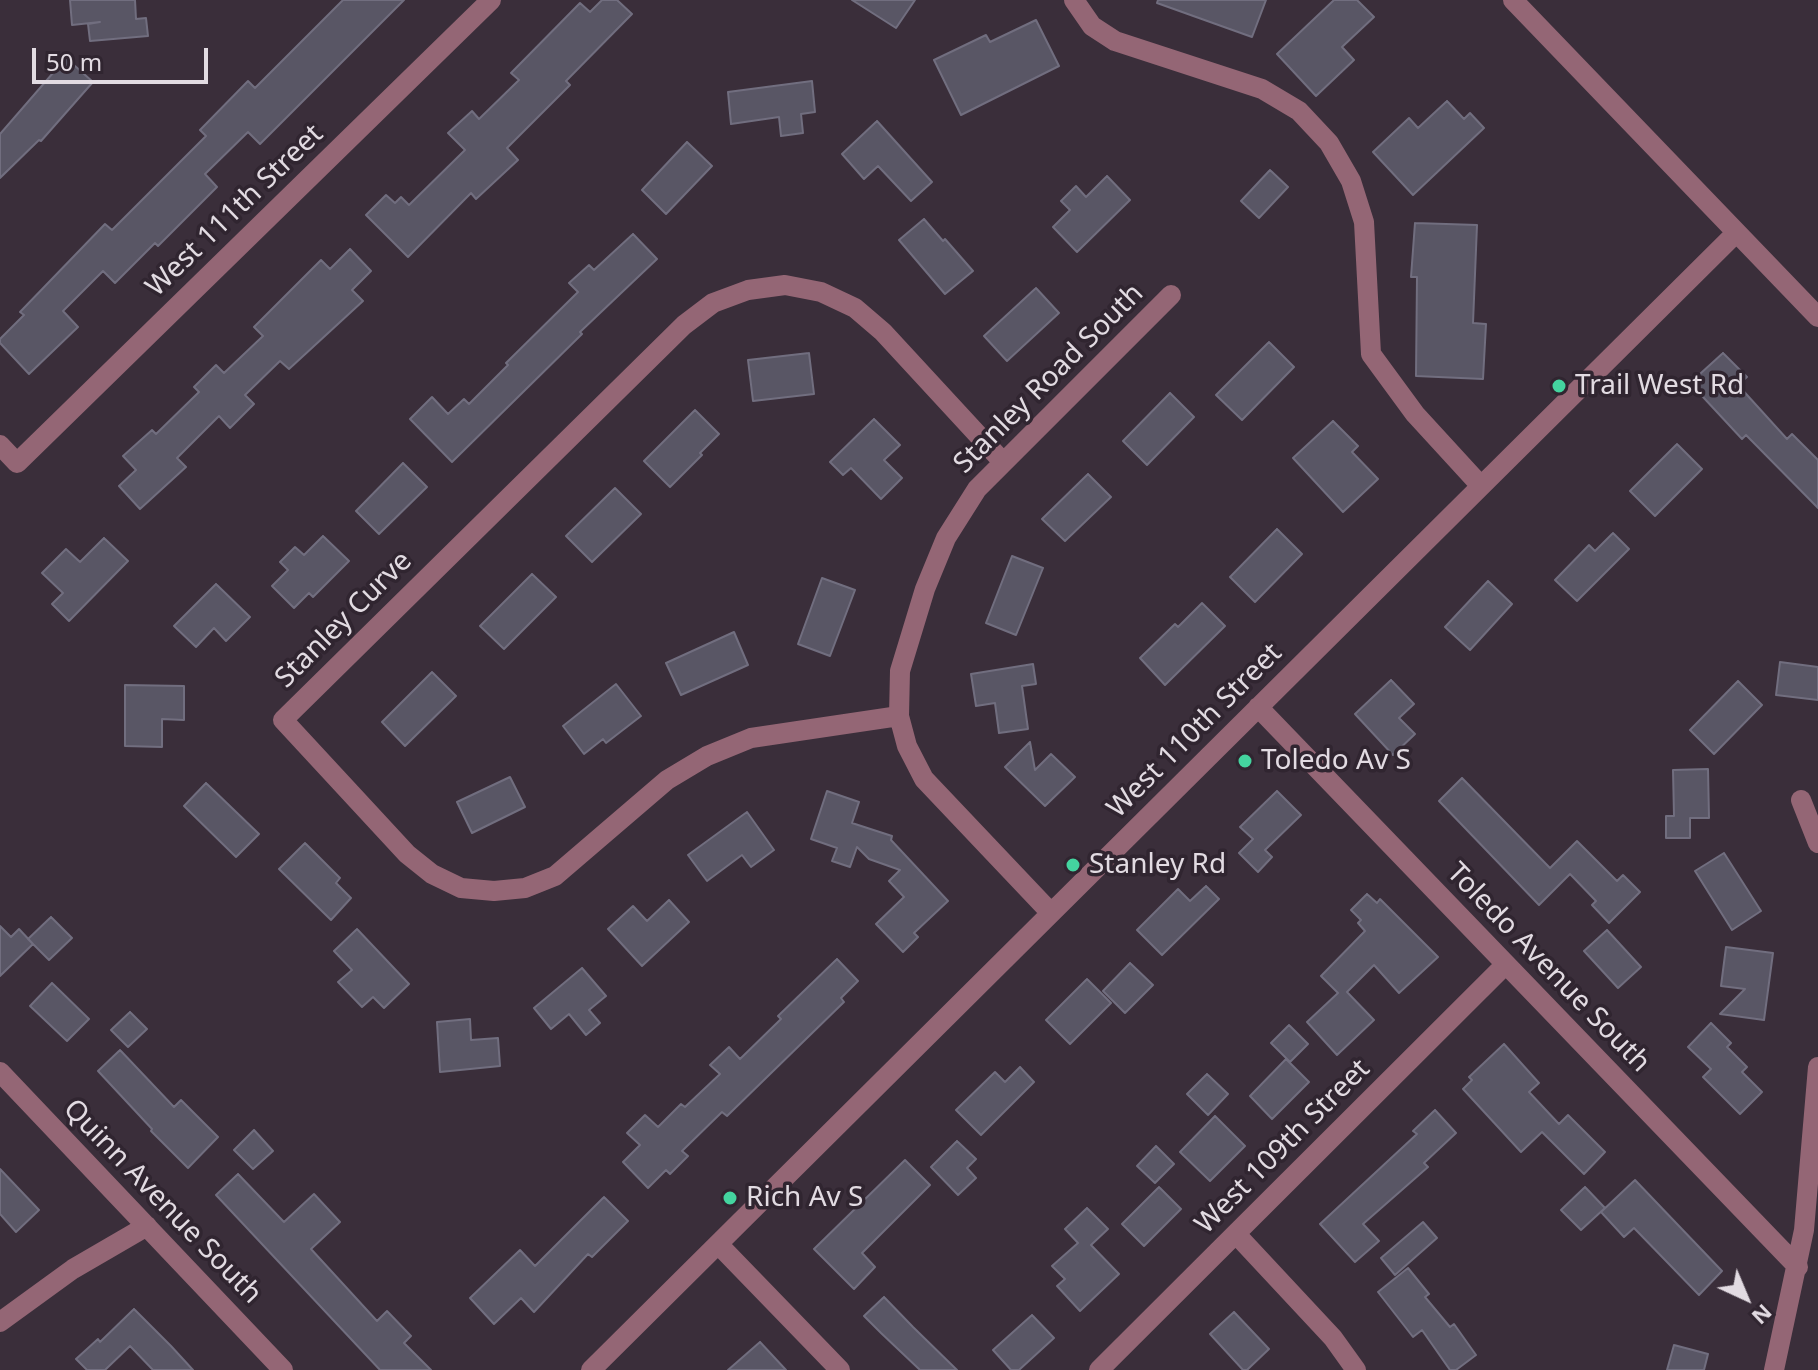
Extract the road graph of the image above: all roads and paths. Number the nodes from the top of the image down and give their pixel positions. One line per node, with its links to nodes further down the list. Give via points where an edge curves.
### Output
1 (491, 0): 7 (street, West 111th Street, via 17,463)
2 (1074, 0): 9 (street, via 1092,26 1115,41 1262,89 1299,111 1329,143 1351,181 1364,222 1371,354 1415,414)
3 (1513, 0): 4 (street)
4 (1736, 233): 6 (street); 9 (street, West 110th Street)
5 (1171, 295): 8 (street, Stanley Road South)
6 (1818, 317)
7 (0, 445)
8 (1003, 462): 11 (street, Stanley Road South, via 977,489 946,538 925,589 900,671); 11 (street, Stanley Curve, via 855,308 821,292 785,285 748,290 713,303 684,325 283,720 407,854 461,888 494,891 525,888 555,876 667,780 707,756 751,738)
9 (1481, 486): 10 (street, West 110th Street)
10 (1258, 707): 14 (street, West 110th Street); 15 (street, Toledo Avenue South)
11 (899, 716): 14 (street, Stanley Road South, via 924,779)
12 (1801, 800): 13 (street)
13 (1818, 843)
14 (1051, 913): 20 (street, West 110th Street)
15 (1506, 964): 19 (street, West 109th Street); 21 (street, Toledo Avenue South)
16 (1818, 1067): 21 (street)
17 (0, 1072): 18 (street, Quinn Avenue South)
18 (147, 1226): 22 (street, via 73,1269); 23 (street, Quinn Avenue South)
19 (1236, 1234): 26 (street, West 109th Street); 27 (street)
20 (718, 1244): 24 (street, West 110th Street); 25 (street)
21 (1798, 1267): 28 (street)
22 (0, 1322)
23 (283, 1370)
24 (591, 1370)
25 (840, 1370)
26 (1099, 1370)
27 (1356, 1370)
28 (1774, 1370)

